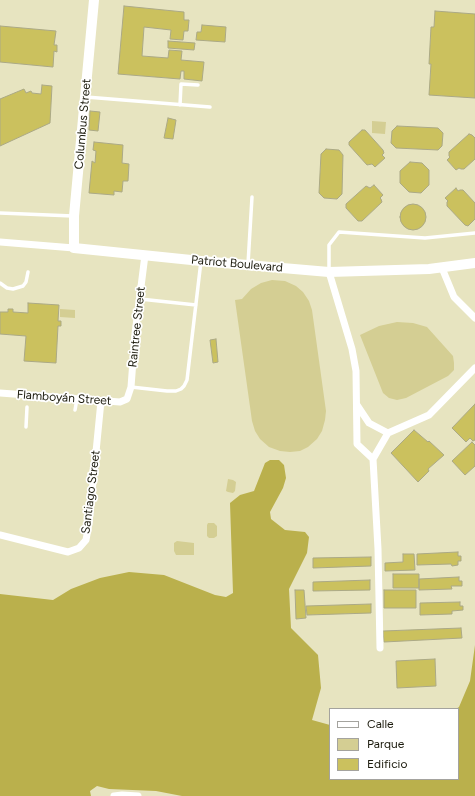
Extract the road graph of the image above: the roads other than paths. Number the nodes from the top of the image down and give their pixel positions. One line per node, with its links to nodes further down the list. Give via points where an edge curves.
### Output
1 (94, 0): 3 (street, Columbus Street)
2 (198, 86): 4 (lane, via 181,84)
3 (85, 97): 4 (lane); 8 (street, Columbus Street)
4 (180, 105): 5 (lane)
5 (210, 107)
6 (252, 197): 15 (lane)
7 (0, 213): 8 (lane)
8 (74, 216): 11 (street, Columbus Street)
9 (475, 233): 18 (lane, via 425,238 339,232 329,244)
10 (0, 242): 11 (street, Patriot Boulevard)
11 (74, 248): 12 (street, Patriot Boulevard)
12 (145, 255): 13 (street, Patriot Boulevard); 20 (street, Raintree Street)
13 (201, 261): 15 (street, Patriot Boulevard); 21 (lane)
14 (475, 263): 16 (street, Patriot Boulevard)
15 (248, 265): 18 (street, Patriot Boulevard)
16 (442, 268): 18 (street, Patriot Boulevard); 22 (street, via 454,297)
17 (28, 272): 19 (lane, via 23,286 12,289)
18 (329, 272): 29 (street, via 355,364)
19 (0, 283)
20 (140, 299): 21 (lane); 24 (street, Raintree Street)
21 (196, 305): 24 (lane, via 187,380 184,386 171,391)
22 (475, 318)
23 (475, 368): 33 (street, via 429,415)
24 (131, 387): 27 (street, Raintree Street)
25 (0, 393): 26 (street, Flamboyán Street)
26 (77, 398): 28 (street, Flamboyán Street); 31 (lane)
27 (128, 400): 28 (street, Flamboyán Street)
28 (101, 401): 35 (street, Santiago Street, via 86,540 79,548 68,552)
29 (357, 405): 33 (street, via 369,423); 34 (street, via 358,444)
30 (27, 407): 32 (lane)
31 (75, 410)
32 (26, 427)
33 (388, 433): 34 (street)
34 (373, 459): 36 (street, via 378,537)
35 (0, 535)
36 (380, 648)
37 (114, 796): 38 (street)
38 (138, 796)

